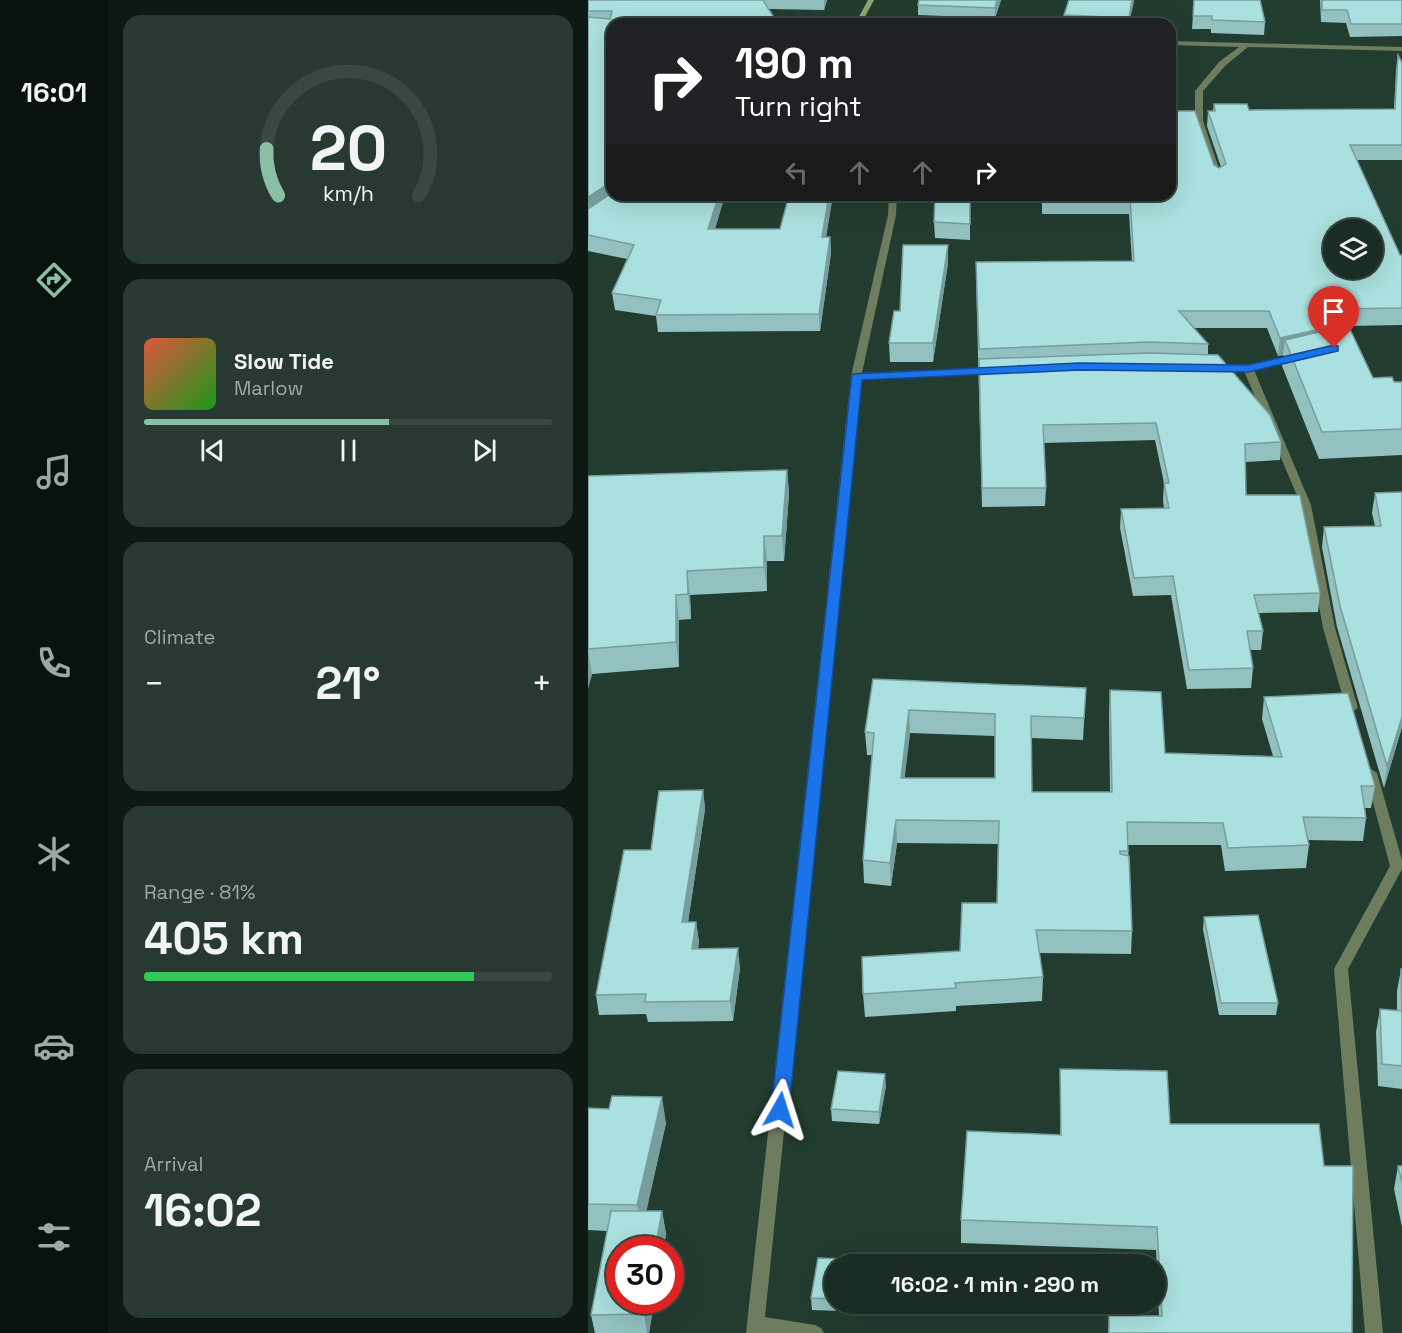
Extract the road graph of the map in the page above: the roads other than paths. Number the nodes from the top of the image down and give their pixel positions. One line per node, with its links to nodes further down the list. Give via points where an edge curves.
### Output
1 (871, 0): 2 (main road)
2 (861, 18)
3 (1176, 43): 4 (street)
4 (1246, 45): 5 (street); 6 (street, via 1222,64 1198,92 1199,121)
5 (1402, 49)
6 (1219, 180)
7 (893, 201): 12 (street)
8 (1312, 353): 10 (street)
9 (1203, 367): 10 (street)
10 (1248, 368): 13 (street, via 1306,505 1329,627)
11 (1010, 369): 12 (street)
12 (856, 376): 15 (street)
13 (1355, 718)
14 (1368, 764): 17 (street, via 1397,866 1341,969)
15 (757, 1328): 16 (street)
16 (815, 1333)
17 (1374, 1333)

